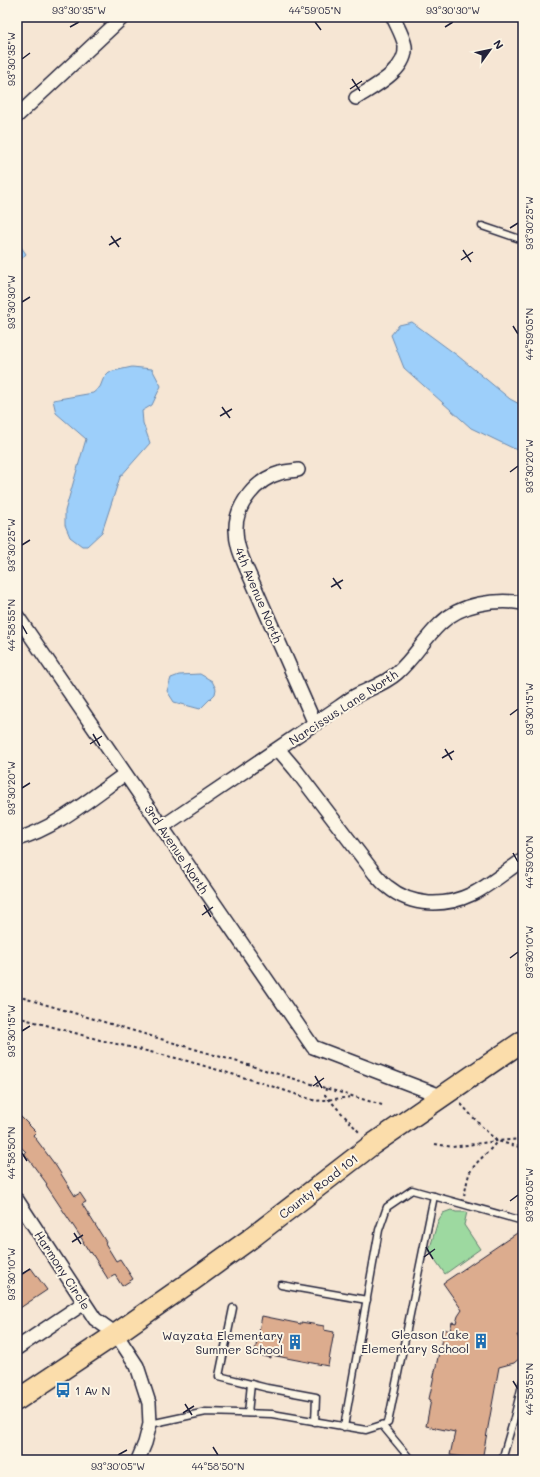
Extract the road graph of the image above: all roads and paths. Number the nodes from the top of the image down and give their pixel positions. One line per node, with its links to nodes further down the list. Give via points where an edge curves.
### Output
1 (123, 17): 4 (street)
2 (393, 17): 3 (street, via 405,47 399,67)
3 (356, 98)
4 (17, 116)
5 (482, 226): 6 (lane)
6 (523, 240)
7 (298, 470): 10 (street, 4th Avenue North, via 280,473 262,481 249,494 240,510 236,528 238,547 245,565)
8 (523, 603): 10 (street, Narcissus Lane North, via 493,602 473,605 456,613 440,624 414,657 397,673 356,696)
9 (17, 616): 12 (street, 3rd Avenue North)
10 (315, 724): 11 (street, Narcissus Lane North)
11 (278, 749): 13 (street, Narcissus Lane North); 15 (street, via 375,874 388,887 404,897 426,903 439,904 451,901 473,894)
12 (125, 774): 13 (street, 3rd Avenue North); 14 (street, via 48,828)
13 (162, 827): 21 (street, 3rd Avenue North, via 313,1047)
14 (17, 839)
15 (523, 860)
16 (17, 996): 19 (path)
17 (17, 1017): 22 (path, via 191,1062 316,1101)
18 (523, 1040): 21 (main road, County Road 101)
19 (326, 1088): 20 (path); 22 (path, via 325,1096)
20 (353, 1096): 22 (path); 24 (path)
21 (441, 1096): 38 (main road, County Road 101, via 373,1144 250,1239)
22 (328, 1099): 25 (path)
23 (460, 1103): 27 (path)
24 (382, 1105)
25 (360, 1132)
26 (523, 1140): 27 (path)
27 (497, 1141): 28 (path, via 452,1147); 29 (path); 32 (path, via 470,1172)
28 (435, 1144)
29 (523, 1148)
30 (434, 1196): 32 (lane); 35 (lane, via 412,1190 387,1207 379,1230); 46 (lane, via 388,1423)
31 (17, 1200): 36 (street, Harmony Circle)
32 (462, 1204): 33 (lane)
33 (523, 1221)
34 (281, 1285): 35 (lane)
35 (367, 1300): 47 (lane)
36 (84, 1303): 38 (street, Harmony Circle, via 97,1321); 39 (street)
37 (233, 1308): 41 (lane, via 219,1376)
38 (116, 1334): 42 (main road, County Road 101); 45 (street, via 137,1366 144,1384 149,1403)
39 (17, 1348)
40 (523, 1381): 50 (lane)
41 (251, 1384): 43 (lane); 44 (lane, via 316,1397)
42 (17, 1400)
43 (248, 1413): 44 (lane, via 272,1414); 45 (lane, via 206,1412)
44 (315, 1422): 47 (lane)
45 (150, 1424): 48 (street, via 146,1443)
46 (382, 1425): 47 (lane, via 366,1430); 49 (lane)
47 (344, 1427)
48 (138, 1460)
49 (411, 1460)
50 (502, 1460)

